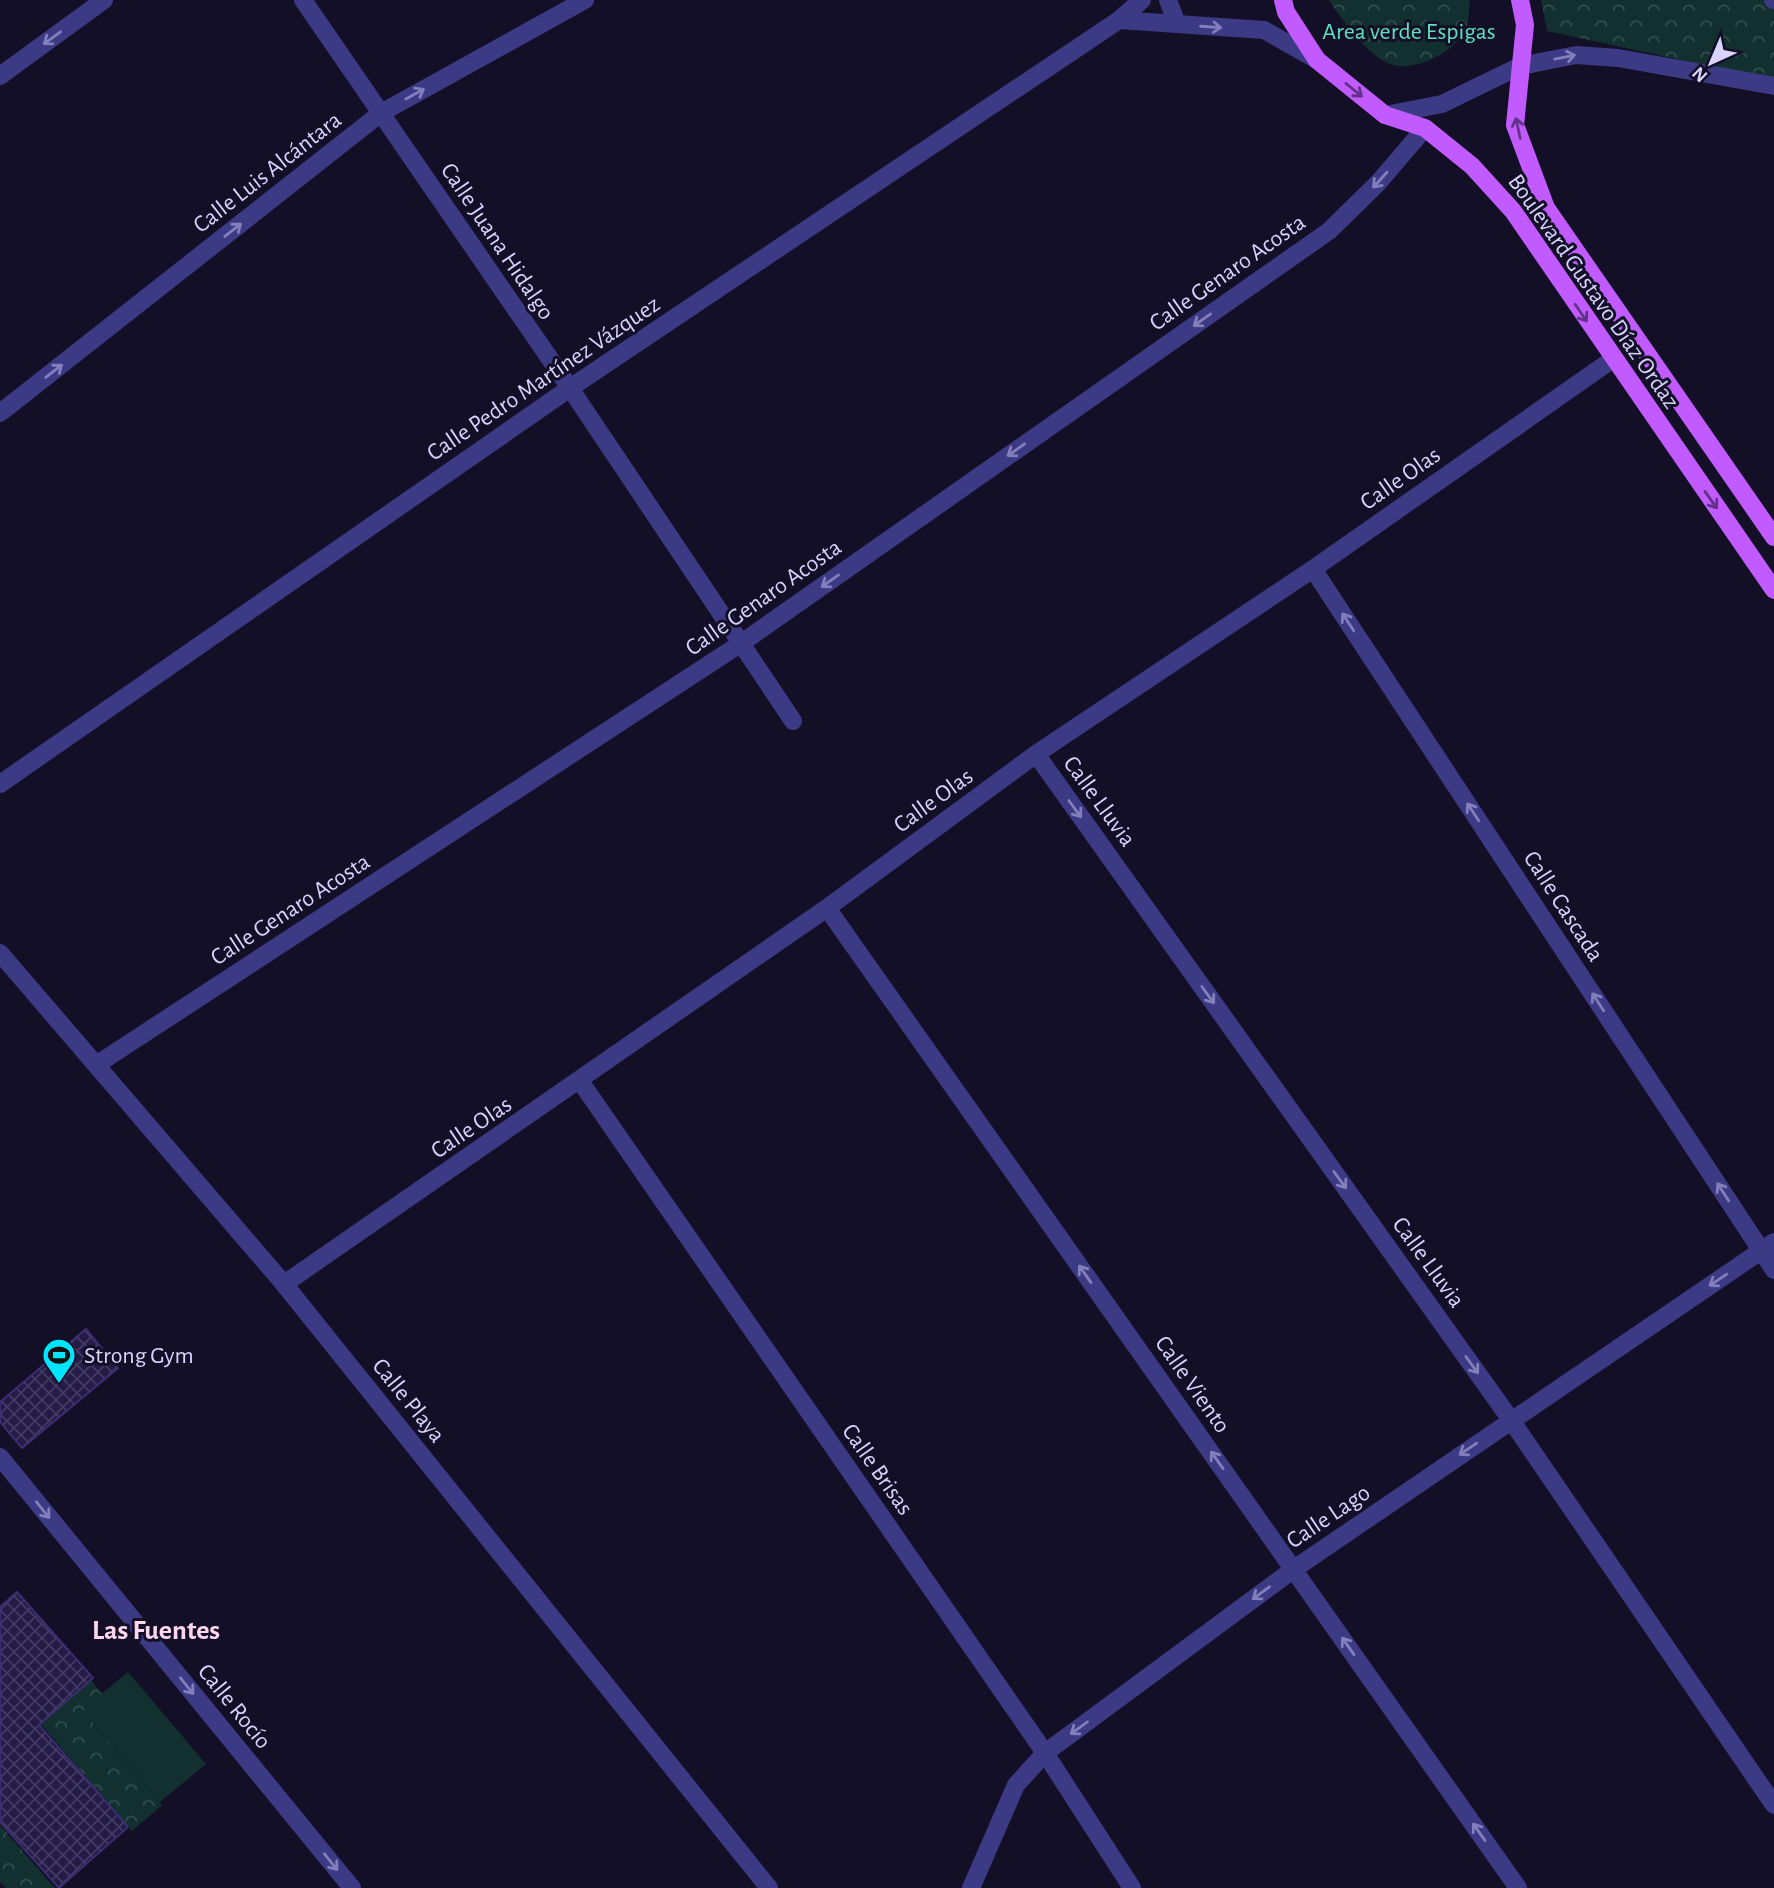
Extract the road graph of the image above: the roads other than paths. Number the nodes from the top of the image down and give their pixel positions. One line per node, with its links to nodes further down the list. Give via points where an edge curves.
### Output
1 (104, 0): 12 (street, one-way to 12)
2 (303, 0): 14 (street, Calle Juana Hidalgo)
3 (584, 0): 14 (street, Calle Luis Alcántara, one-way to 3)
4 (1142, 0): 8 (street, Calle Pedro Martínez Vázquez)
5 (1168, 0): 9 (street)
6 (1283, 0): 10 (main road, Boulevard Gustavo Díaz Ordaz)
7 (1520, 0): 11 (main road, Boulevard Gustavo Díaz Ordaz, via 1525,25)
8 (1119, 20): 9 (street); 18 (street, Calle Pedro Martínez Vázquez)
9 (1177, 24): 10 (street, one-way to 10, via 1264,30)
10 (1317, 60): 15 (main road, Boulevard Gustavo Díaz Ordaz, one-way to 15)
11 (1520, 66): 13 (street, one-way to 13, via 1576,55 1618,58); 15 (street, via 1442,104); 20 (main road, Boulevard Gustavo Díaz Ordaz, one-way to 11, via 1546,208 1515,125)
12 (0, 76)
13 (1774, 86)
14 (381, 113): 18 (street, Calle Juana Hidalgo); 19 (street, Calle Luis Alcántara, one-way to 14)
15 (1385, 115): 16 (main road, Boulevard Gustavo Díaz Ordaz)
16 (1425, 128): 17 (main road, Boulevard Gustavo Díaz Ordaz, one-way to 17, via 1472,166 1513,211); 23 (street, Calle Genaro Acosta, one-way to 23, via 1329,231)
17 (1613, 359): 21 (street, Calle Olas); 22 (main road, Boulevard Gustavo Díaz Ordaz, one-way to 22)
18 (569, 388): 23 (street, Calle Juana Hidalgo); 26 (street, Calle Pedro Martínez Vázquez)
19 (0, 413)
20 (1774, 537)
21 (1312, 569): 25 (street, Calle Olas); 31 (street, Calle Cascada, one-way to 21)
22 (1774, 590)
23 (740, 643): 24 (street, Calle Juana Hidalgo); 29 (street, Calle Genaro Acosta)
24 (793, 721)
25 (1036, 754): 27 (street, Calle Olas); 34 (street, Calle Lluvia, one-way to 34)
26 (0, 785)
27 (827, 908): 30 (street, Calle Olas); 36 (street, Calle Viento, one-way to 27)
28 (0, 953): 29 (street, Calle Playa)
29 (96, 1065): 33 (street, Calle Playa)
30 (580, 1081): 33 (street, Calle Olas); 37 (street, Calle Brisas)
31 (1768, 1246): 32 (street, Calle Cascada); 34 (street, Calle Lago, one-way to 34)
32 (1774, 1270)
33 (284, 1284): 40 (street, Calle Playa)
34 (1511, 1420): 36 (street, Calle Lago, one-way to 36); 38 (street, Calle Lluvia)
35 (0, 1457): 39 (street, Calle Rocío, one-way to 39)
36 (1294, 1569): 37 (street, Calle Lago, one-way to 37); 43 (street, Calle Viento, one-way to 36)
37 (1045, 1753): 41 (street, Calle Lago, via 1016,1785); 42 (street, Calle Brisas)
38 (1774, 1805)
39 (352, 1888)
40 (769, 1888)
41 (971, 1888)
42 (1132, 1888)
43 (1518, 1888)

